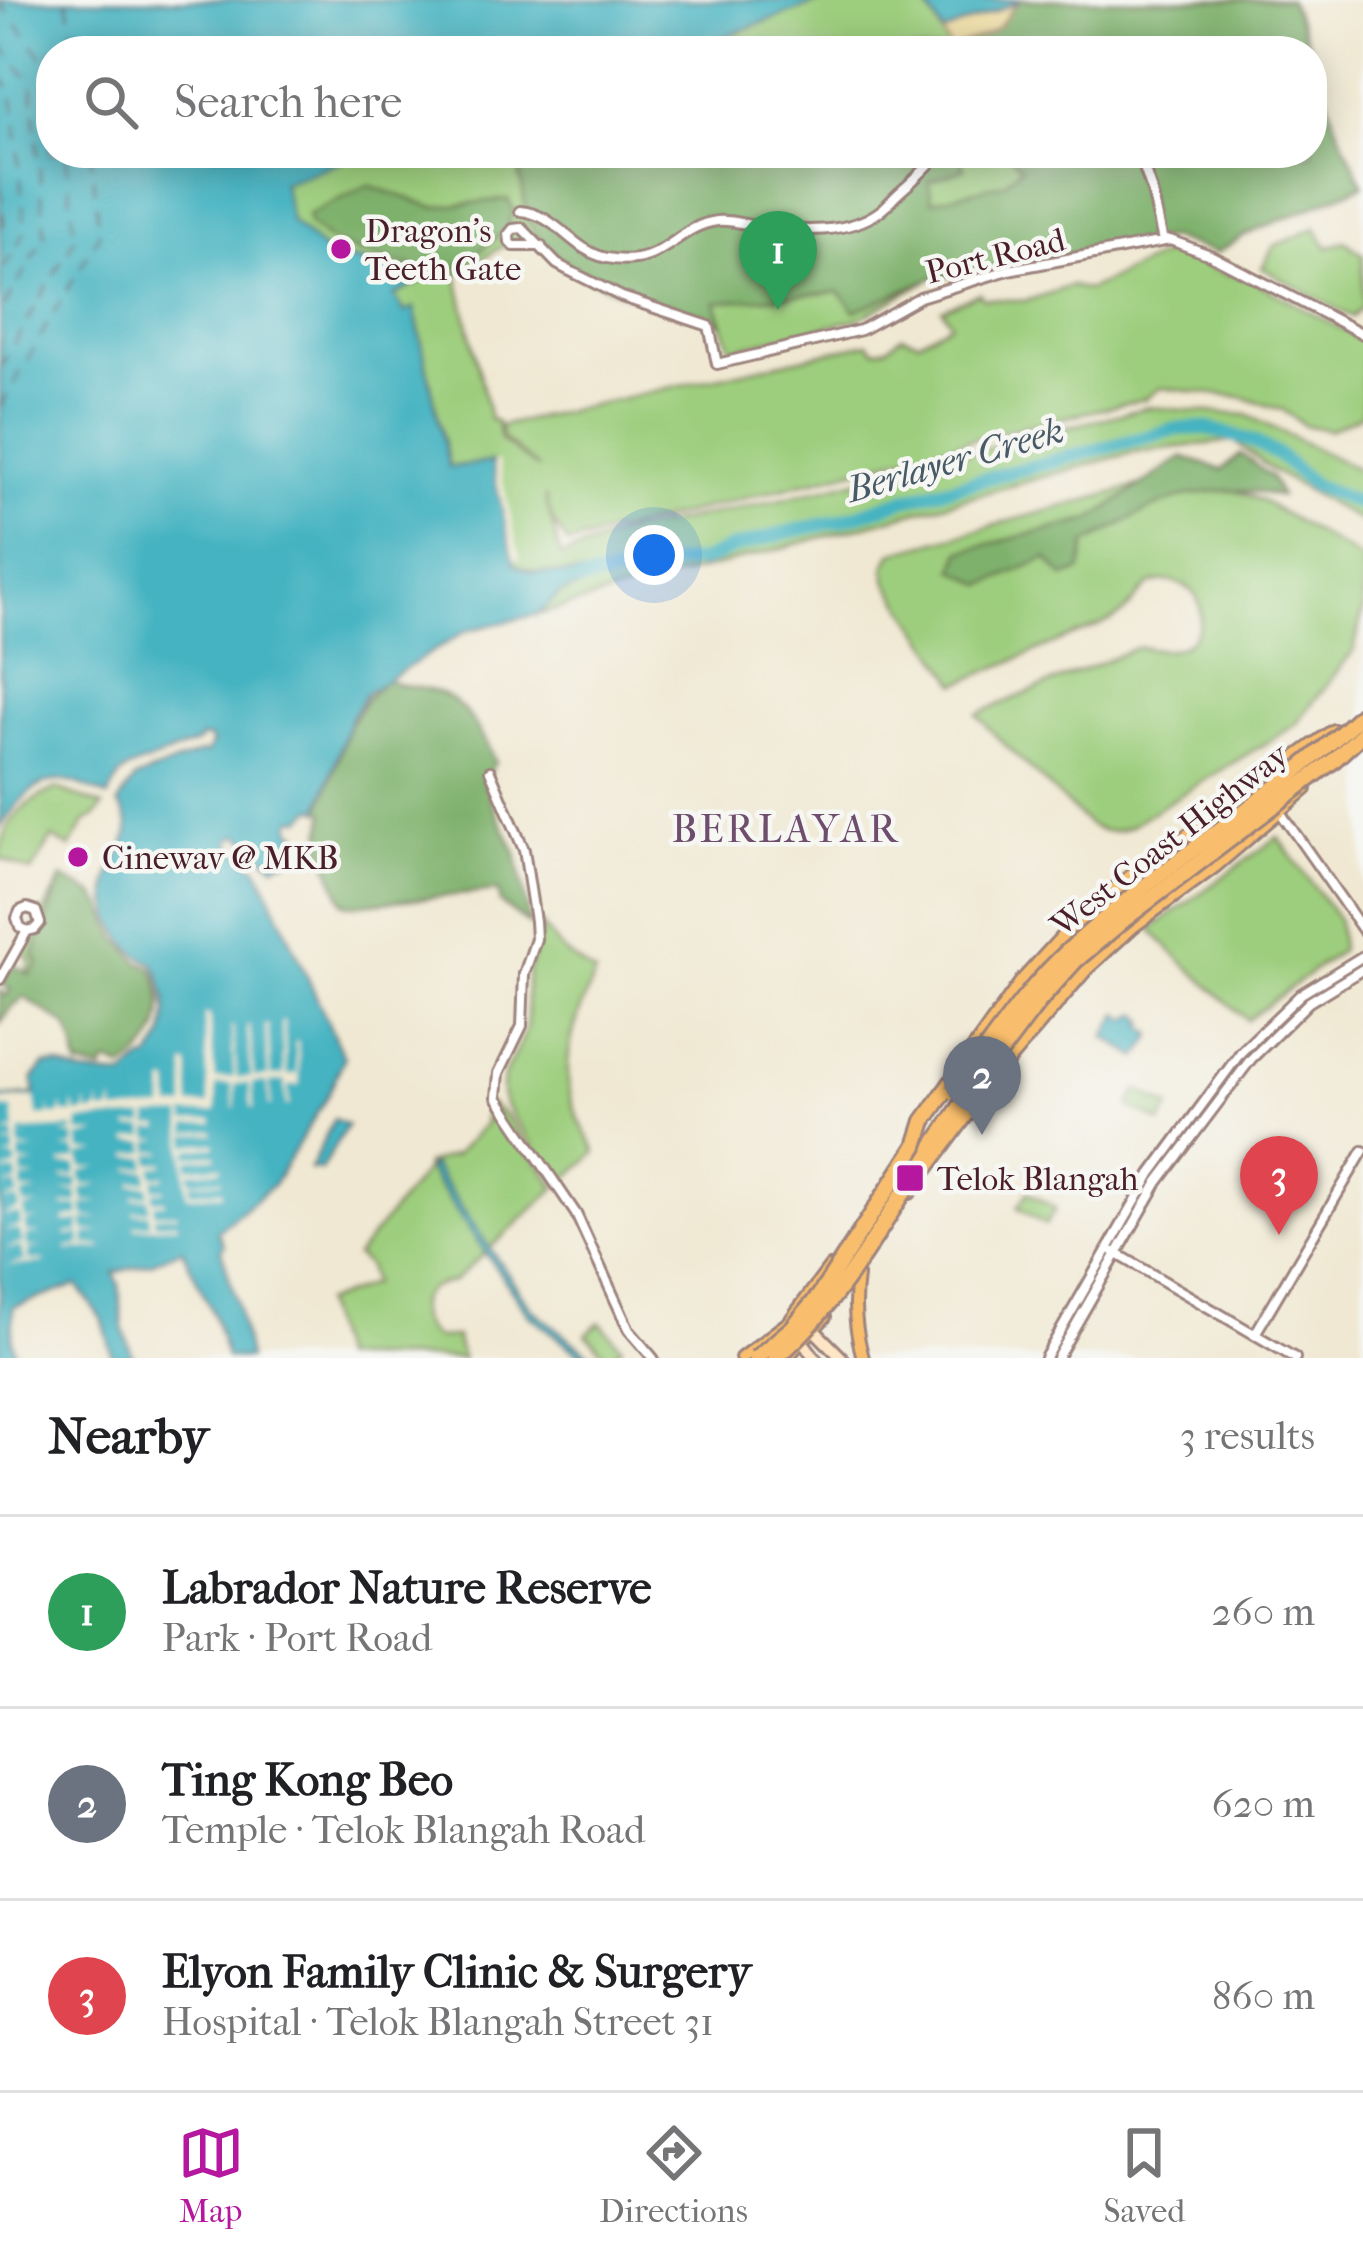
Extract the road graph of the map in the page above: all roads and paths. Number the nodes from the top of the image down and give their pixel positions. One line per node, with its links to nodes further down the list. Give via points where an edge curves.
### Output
1 (926, 168): 3 (street, via 854,225 719,221 646,259 602,257 546,218)
2 (1144, 168): 5 (street)
3 (520, 211)
4 (526, 232): 6 (street); 6 (street, via 509,234 513,245); 7 (street, Port Road)
5 (1163, 241): 7 (street, Port Road, via 977,279 920,297 861,330 717,364 709,326 605,289 557,264); 8 (street, via 1210,255)
6 (523, 245): 7 (street)
7 (541, 246)
8 (1363, 334)
9 (1363, 710): 10 (main road); 21 (highway, West Coast Highway, bridge, via 1324,750 1066,953)
10 (1343, 726): 14 (main road); 21 (highway, bridge, via 1083,916 999,1012 924,1121)
11 (1363, 735): 13 (main road); 34 (highway, West Coast Highway, bridge, via 1075,961 964,1102 842,1285)
12 (490, 771): 31 (street, via 524,850 536,921 521,1026 496,1097 577,1214 629,1330)
13 (1280, 812): 15 (main road); 16 (street)
14 (1150, 880): 15 (main road); 23 (main road, via 1064,949 1006,1016)
15 (1169, 900): 24 (main road, via 1087,969)
16 (1363, 930)
17 (27, 931): 20 (street)
18 (1363, 956): 25 (street, via 1301,994 1241,1052 1151,1174)
19 (1363, 969): 25 (street, via 1309,1002 1251,1059)
20 (0, 979)
21 (916, 1146): 33 (highway, West Coast Highway, bridge, via 819,1296)
22 (1363, 1151): 29 (street)
23 (869, 1210): 24 (main road, via 878,1220); 27 (main road)
24 (892, 1218): 26 (main road)
25 (1112, 1251): 29 (street); 39 (street); 40 (street)
26 (857, 1276): 28 (main road); 38 (main road)
27 (793, 1317): 28 (main road); 30 (main road); 32 (main road)
28 (814, 1331): 30 (main road); 37 (main road)
29 (1255, 1334): 41 (street)
30 (803, 1342): 35 (main road); 36 (main road)
31 (653, 1358)
32 (741, 1358)
33 (756, 1358)
34 (776, 1358)
35 (787, 1358)
36 (815, 1358)
37 (842, 1358)
38 (863, 1358)
39 (1046, 1358)
40 (1057, 1358)
41 (1295, 1358)

